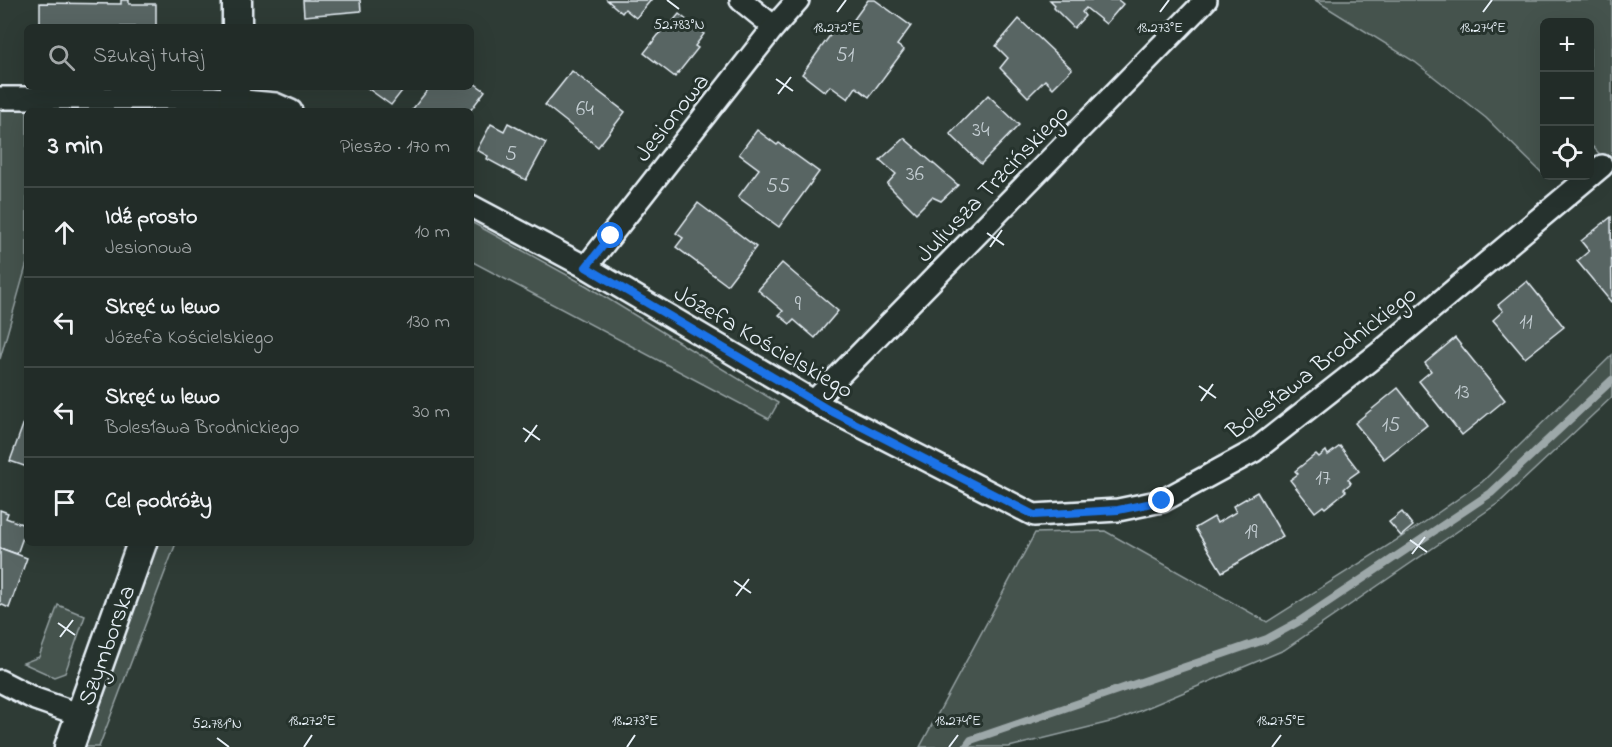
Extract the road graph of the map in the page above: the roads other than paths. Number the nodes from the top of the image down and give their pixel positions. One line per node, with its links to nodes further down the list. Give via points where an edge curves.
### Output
1 (237, 0): 5 (street)
2 (741, 0): 6 (street)
3 (798, 0): 6 (street, Jesionowa)
4 (1206, 0): 13 (street, Juliusza Trzcińskiego)
5 (237, 24)
6 (774, 27): 12 (street, Jesionowa)
7 (0, 98): 8 (street)
8 (235, 99): 9 (street)
9 (284, 108)
10 (1602, 166): 14 (street, Bolesława Brodnickiego, via 1379,353 1254,451 1162,501 1118,510)
11 (474, 208): 12 (street, Józefa Kościelskiego)
12 (586, 267): 13 (street, Józefa Kościelskiego)
13 (814, 401): 14 (street, Józefa Kościelskiego)
14 (1034, 515)
15 (141, 546): 17 (street, Szymborska)
16 (0, 681): 17 (street, via 35,699)
17 (81, 715): 18 (street, Szymborska)
18 (69, 747)

